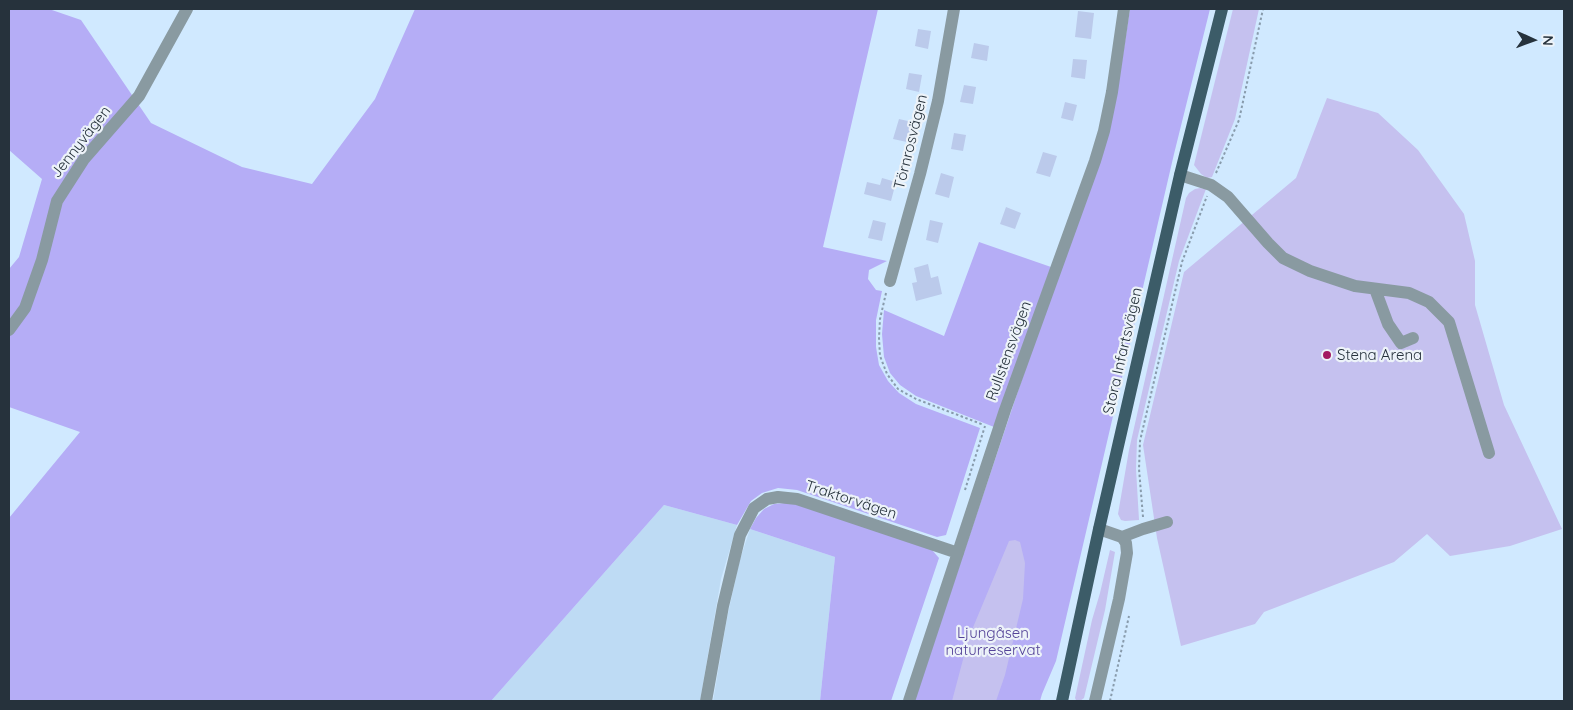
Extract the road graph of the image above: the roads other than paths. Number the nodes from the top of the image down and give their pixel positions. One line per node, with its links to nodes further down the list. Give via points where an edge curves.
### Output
1 (187, 9): 8 (street, Jennyvägen, via 139,96 84,159 57,201 26,308)
2 (954, 9): 6 (street, Törnrosvägen, via 938,101)
3 (1124, 9): 14 (street, Rullstensvägen, via 1112,92 1095,161)
4 (1222, 9): 5 (main road, Stora Infartsvägen)
5 (1180, 175): 7 (street, via 1211,185 1228,197 1284,258 1310,271); 12 (main road, Stora Infartsvägen)
6 (890, 281)
7 (1375, 289): 9 (street, via 1388,324 1401,343); 10 (street, via 1409,293 1429,302 1449,322)
8 (9, 330)
9 (1413, 338)
10 (1489, 453)
11 (1168, 522): 13 (street)
12 (1099, 530): 13 (street); 17 (main road, Stora Infartsvägen)
13 (1122, 537): 18 (street, via 1126,542 1126,553 1121,590)
14 (958, 552): 15 (street, Traktorvägen, via 797,499 766,499 754,508 740,535); 16 (street, Rullstensvägen)
15 (706, 701)
16 (909, 701)
17 (1062, 701)
18 (1096, 701)

